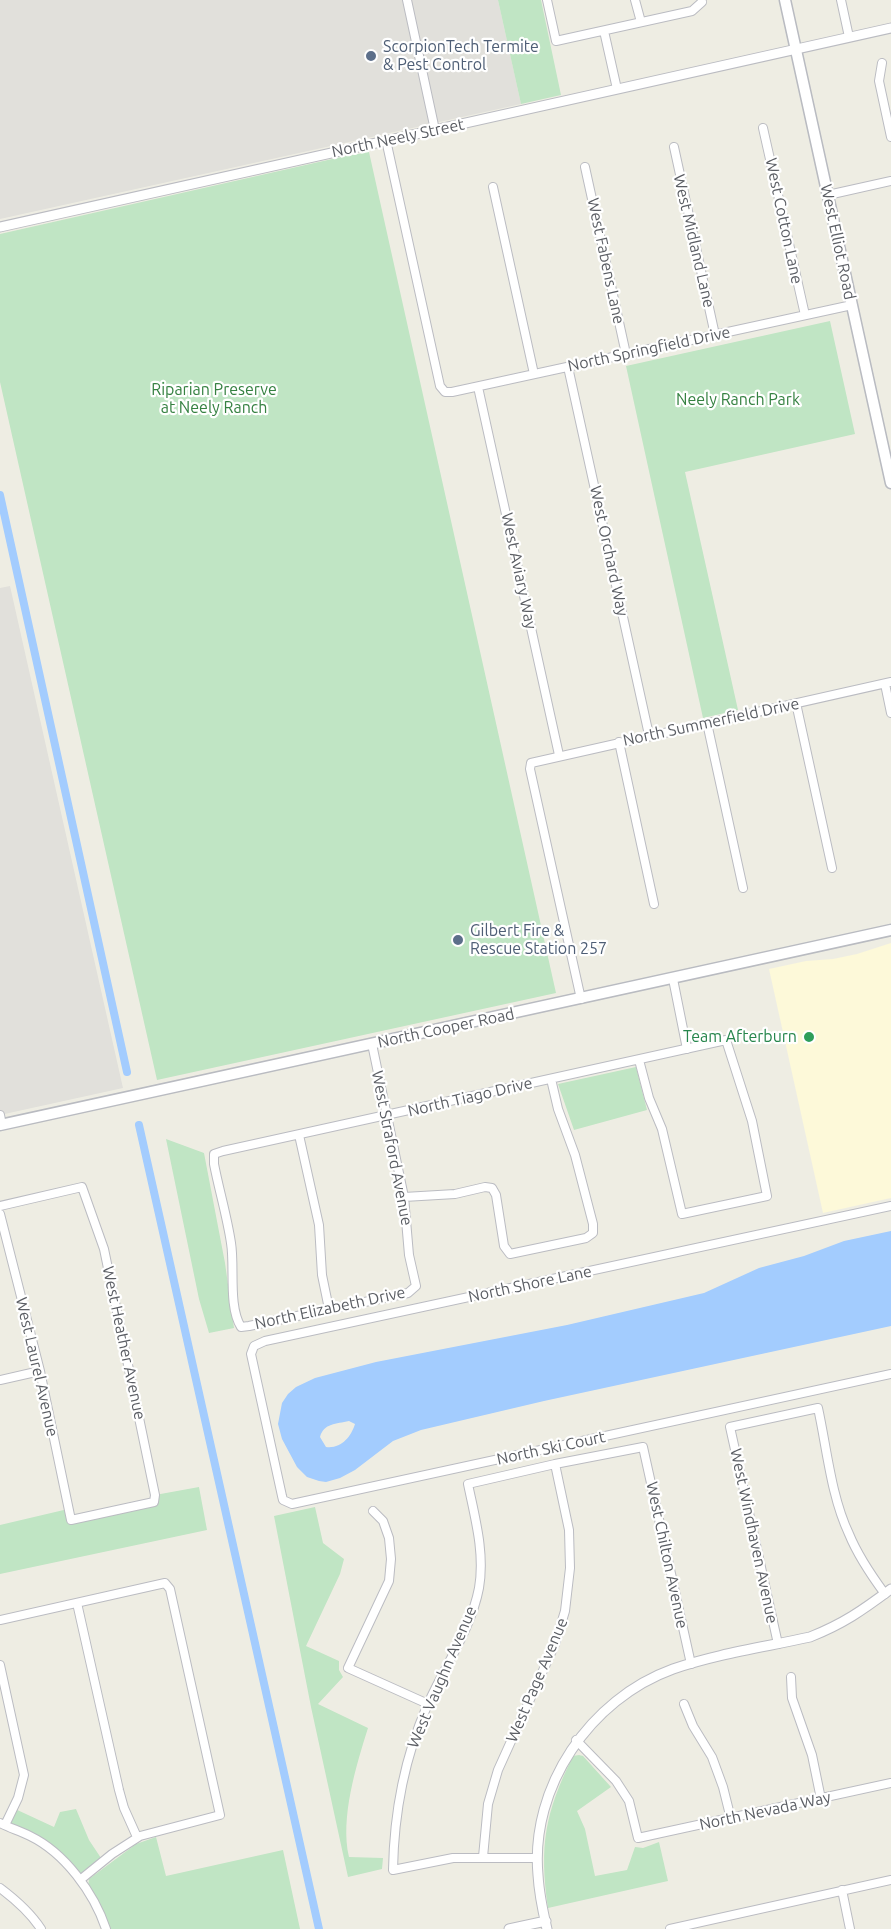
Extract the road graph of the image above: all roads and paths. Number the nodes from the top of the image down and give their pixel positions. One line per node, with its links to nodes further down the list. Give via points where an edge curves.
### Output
1 (407, 0): 15 (street)
2 (546, 0): 9 (street, via 556,41)
3 (635, 0): 7 (street)
4 (785, 0): 11 (main road, West Elliot Road)
5 (841, 0): 10 (street)
6 (702, 2): 7 (street, via 692,11)
7 (640, 22): 9 (street)
8 (891, 28): 10 (street, North Neely Street)
9 (604, 31): 13 (street)
10 (849, 37): 11 (street, North Neely Street)
11 (796, 49): 13 (street, North Neely Street); 22 (main road, West Elliot Road)
12 (882, 63): 16 (street, via 879,81)
13 (617, 89): 15 (street, North Neely Street)
14 (762, 128): 25 (street, West Cotton Lane)
15 (435, 130): 17 (street, North Neely Street)
16 (891, 137)
17 (386, 140): 23 (street, North Neely Street); 30 (street, North Springfield Drive, via 440,386 445,392)
18 (674, 147): 26 (street, West Midland Lane)
19 (585, 167): 27 (street, West Fabens Lane)
20 (891, 181): 22 (street)
21 (494, 188): 29 (street)
22 (828, 195): 24 (main road, West Elliot Road)
23 (0, 227)
24 (852, 305): 25 (street, North Springfield Drive); 31 (main road, West Elliot Road)
25 (805, 315): 26 (street, North Springfield Drive)
26 (715, 335): 27 (street, North Springfield Drive)
27 (626, 354): 28 (street, North Springfield Drive)
28 (568, 367): 29 (street, North Springfield Drive); 36 (street, West Orchard Way)
29 (534, 374): 30 (street, North Springfield Drive)
30 (478, 387): 38 (street, West Aviary Way)
31 (891, 481)
32 (888, 683): 33 (street, North Summerfield Drive); 34 (street)
33 (796, 703): 35 (street, North Summerfield Drive); 39 (street)
34 (891, 713)
35 (707, 723): 36 (street, North Summerfield Drive); 40 (street)
36 (649, 735): 37 (street, North Summerfield Drive)
37 (619, 742): 38 (street, North Summerfield Drive); 41 (street)
38 (559, 755): 44 (street, North Summerfield Drive, via 531,763 530,769)
39 (832, 868)
40 (743, 888)
41 (654, 904)
42 (891, 930): 43 (main road, North Cooper Road)
43 (673, 979): 44 (main road, North Cooper Road); 46 (street)
44 (581, 999): 45 (main road, North Cooper Road)
45 (372, 1044): 49 (street, West Straford Avenue); 50 (main road, North Cooper Road)
46 (687, 1049): 47 (street, North Tiago Drive); 47 (street, North Tiago Drive, via 726,1040 752,1121 767,1196 682,1215 662,1129)
47 (639, 1060): 48 (street, North Tiago Drive)
48 (551, 1079): 49 (street, North Tiago Drive); 52 (street, via 575,1155 593,1233 586,1238 510,1254 504,1246 492,1188)
49 (386, 1116): 51 (street, North Tiago Drive); 52 (street, West Straford Avenue)
50 (1, 1122)
51 (299, 1135): 57 (street, via 319,1225); 58 (street, North Tiago Drive, via 214,1154)
52 (404, 1197): 56 (street, West Straford Avenue)
53 (0, 1206): 65 (street, West Heather Avenue, via 82,1187 104,1249 155,1495 154,1502)
54 (891, 1206): 62 (street, North Shore Lane, via 265,1341 254,1346 251,1354)
55 (0, 1214): 59 (street, West Laurel Avenue)
56 (416, 1286): 57 (street, North Elizabeth Drive, via 408,1293)
57 (329, 1309): 58 (street, North Elizabeth Drive)
58 (241, 1326)
59 (40, 1371): 61 (street); 65 (street, West Laurel Avenue)
60 (891, 1374): 62 (street, North Ski Court, via 292,1504 282,1496)
61 (0, 1380)
62 (267, 1429)
63 (555, 1464): 70 (street, West Chilton Avenue, via 643,1447); 73 (street, West Vaughn Avenue, via 468,1484 481,1561 478,1590 464,1633); 81 (street, West Page Avenue, via 568,1530 566,1611 498,1770 488,1804)
64 (374, 1511): 73 (street, via 383,1521 389,1538 389,1581 348,1668)
65 (71, 1520)
66 (888, 1592): 69 (street, via 859,1614 831,1628); 69 (street, West Windhaven Avenue, via 862,1561 848,1532 818,1408 730,1427)
67 (77, 1603): 68 (street); 80 (street, via 119,1790); 80 (street, via 165,1583 170,1589 220,1815)
68 (0, 1620)
69 (778, 1644): 70 (street)
70 (691, 1664): 75 (street, via 622,1696)
71 (0, 1665): 79 (street, via 24,1775 18,1798)
72 (791, 1677): 77 (street, via 792,1698 812,1755)
73 (428, 1704): 81 (street, West Vaughn Avenue, via 399,1791 393,1870 453,1858)
74 (684, 1704): 78 (street, via 712,1757)
75 (576, 1740): 78 (street, North Nevada Way, via 616,1781 629,1801 638,1838); 82 (street, via 546,1803)
76 (891, 1783): 77 (street, North Nevada Way)
77 (821, 1799): 78 (street, North Nevada Way)
78 (731, 1819)
79 (3, 1824): 83 (street, via 48,1848)
80 (137, 1837): 83 (street)
81 (483, 1857): 82 (street)
82 (537, 1858): 87 (street)
83 (80, 1880): 89 (street)
84 (891, 1880): 86 (street)
85 (0, 1888): 88 (street, via 17,1900)
86 (842, 1890): 91 (street); 92 (street)
87 (546, 1925): 90 (street)
88 (41, 1929)
89 (106, 1929)
90 (509, 1929)
91 (670, 1929)
92 (850, 1929)

